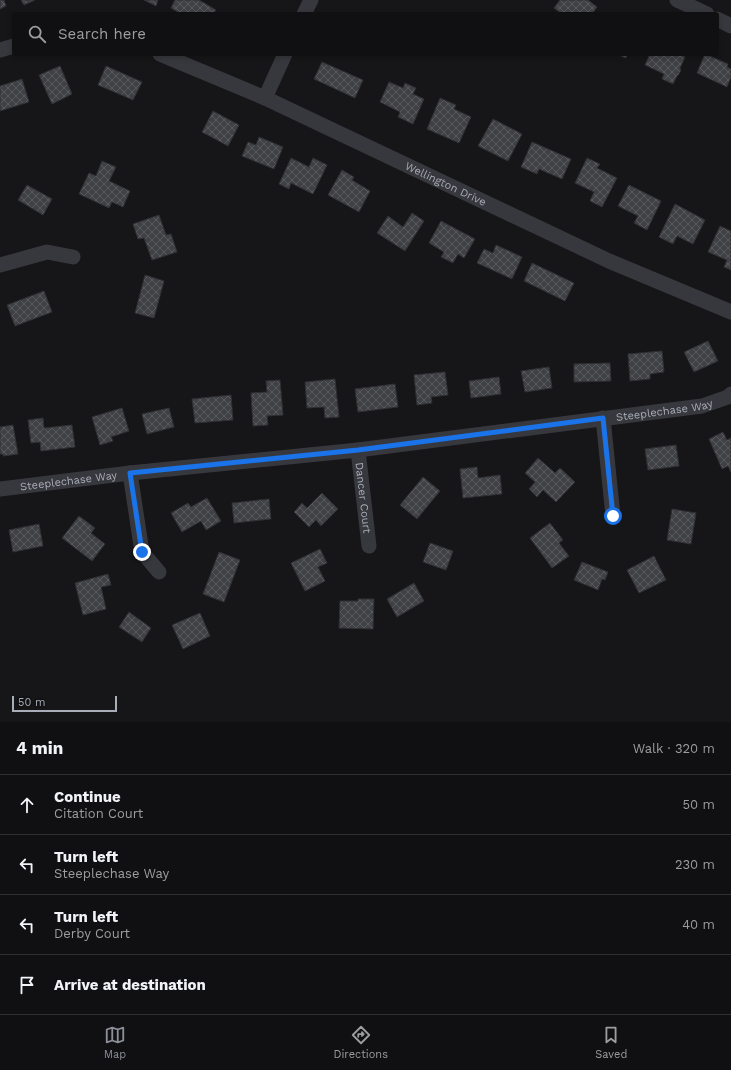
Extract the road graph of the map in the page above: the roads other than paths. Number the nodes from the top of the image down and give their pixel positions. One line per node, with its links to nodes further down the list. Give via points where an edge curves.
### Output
1 (311, 0): 3 (street)
2 (677, 0): 4 (street)
3 (305, 12)
4 (703, 12)
5 (719, 20): 6 (street)
6 (731, 26)
7 (12, 47): 8 (street)
8 (0, 50)
9 (165, 56): 11 (street, Wellington Drive)
10 (284, 56): 11 (street)
11 (265, 98): 14 (street, Wellington Drive, via 609,261)
12 (73, 257): 13 (street, via 48,252)
13 (0, 265)
14 (731, 312)
15 (731, 394): 16 (street, Steeplechase Way, via 702,406)
16 (603, 418): 17 (street, Steeplechase Way); 20 (street)
17 (358, 450): 18 (street, Steeplechase Way); 21 (street, Dancer Court)
18 (130, 473): 19 (street, Steeplechase Way); 22 (street, via 142,552)
19 (0, 489)
20 (613, 516)
21 (369, 546)
22 (159, 572)

